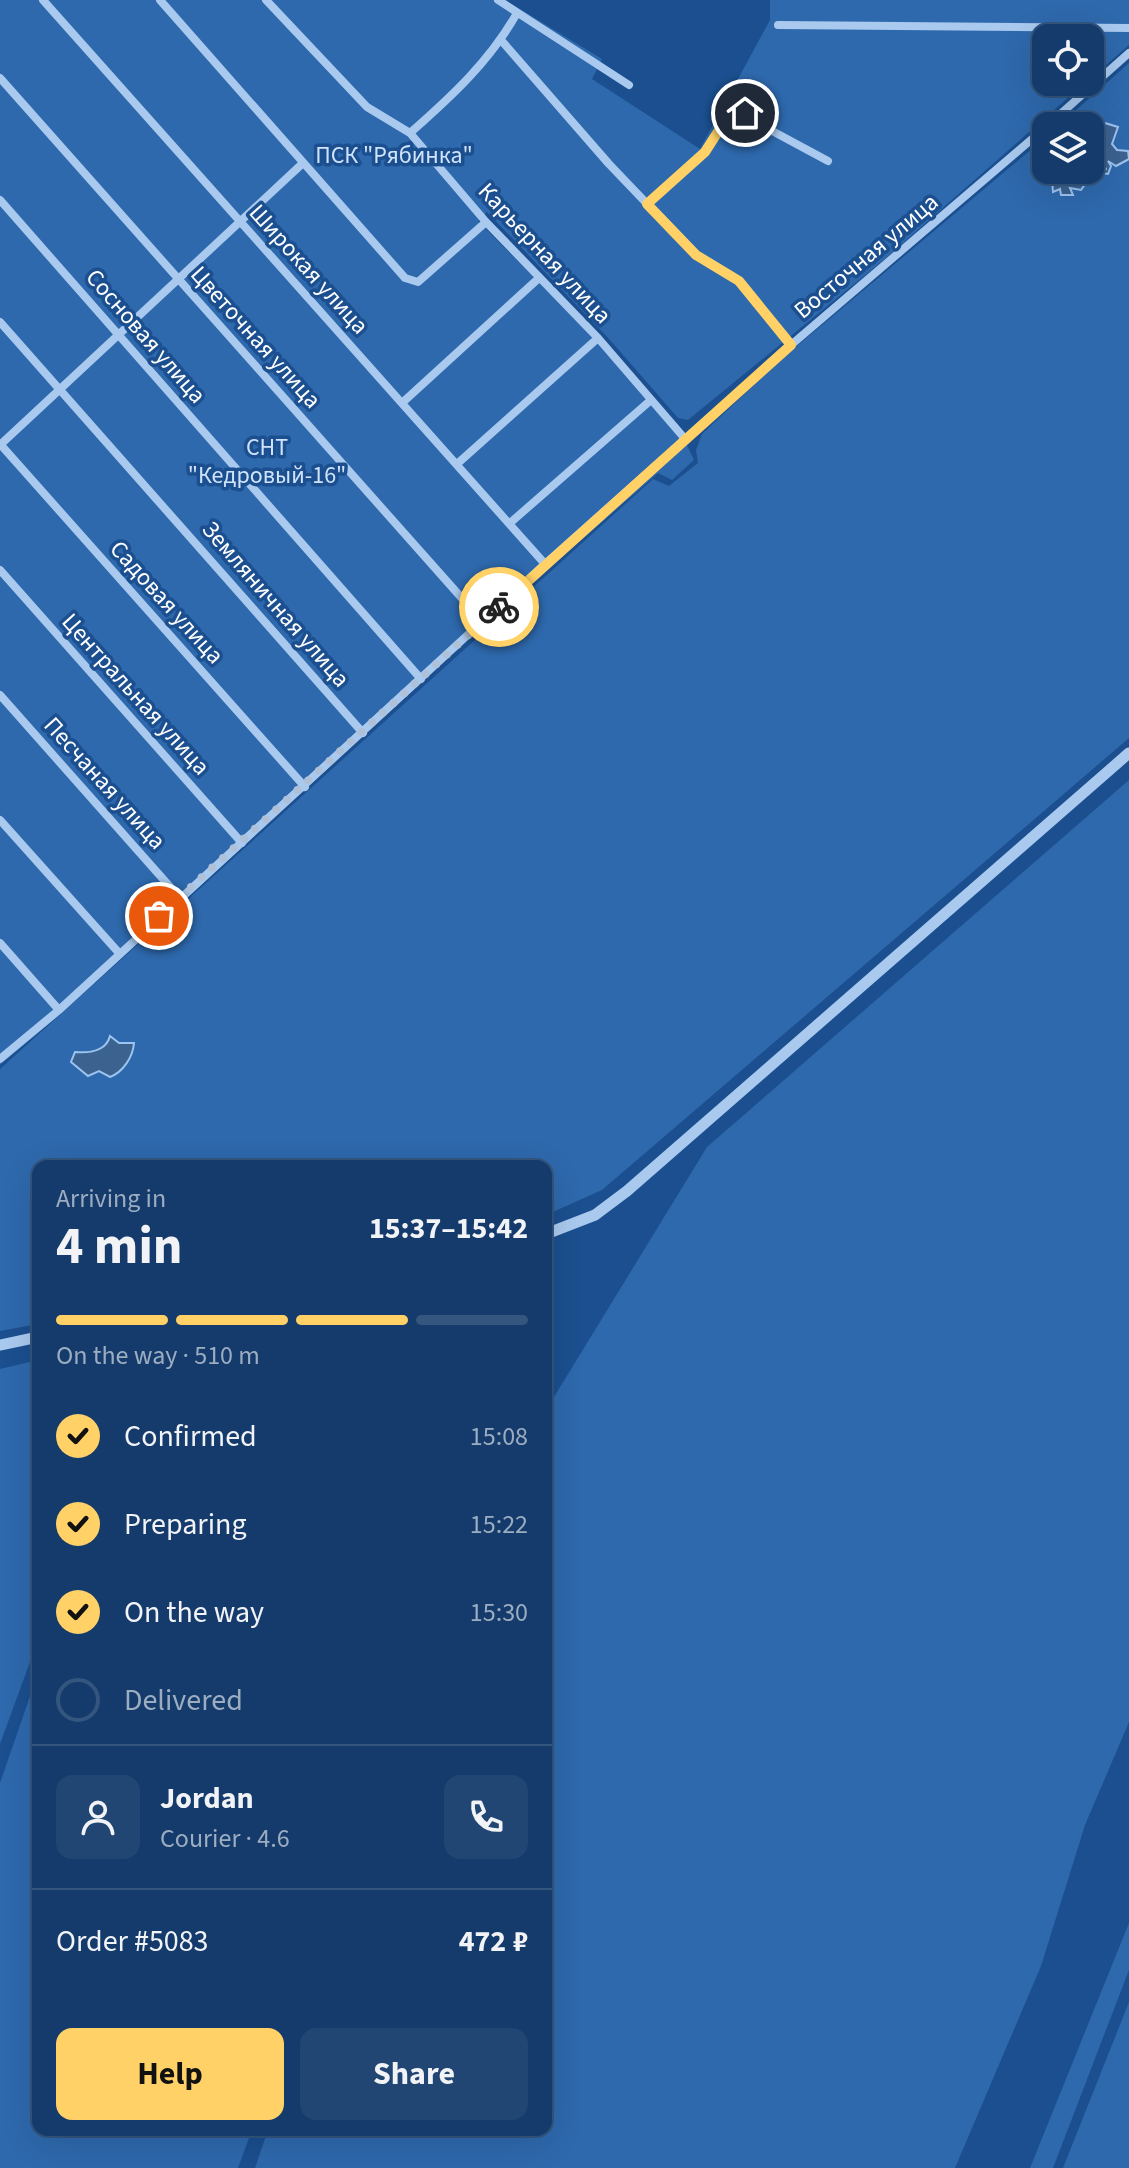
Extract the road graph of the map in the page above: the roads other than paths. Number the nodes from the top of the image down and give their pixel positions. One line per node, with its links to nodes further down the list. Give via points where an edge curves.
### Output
1 (43, 0): 19 (street, Широкая улица)
2 (160, 0): 16 (street)
3 (266, 0): 13 (street, Карьерная улица, via 367,107)
4 (498, 0): 5 (street)
5 (517, 13): 8 (street); 11 (street)
6 (778, 25): 7 (street)
7 (1129, 28)
8 (501, 40): 13 (street, via 459,90); 18 (street)
9 (1129, 53): 12 (street, Восточная улица)
10 (0, 78): 22 (street, Цветочная улица)
11 (629, 85)
12 (1064, 112)
13 (410, 133): 20 (street, Карьерная улица)
14 (1032, 140): 26 (street, Восточная улица)
15 (828, 161): 18 (street, via 733,110 705,152)
16 (303, 163): 19 (street); 20 (street, via 411,282 418,282)
17 (0, 200): 24 (street, Сосновая улица)
18 (647, 204): 26 (street, via 696,255 739,281)
19 (240, 221): 22 (street); 29 (street, Широкая улица)
20 (486, 222): 21 (street, Карьерная улица)
21 (539, 278): 25 (street, Карьерная улица); 29 (street)
22 (179, 281): 24 (street); 36 (street, Цветочная улица)
23 (0, 322): 27 (street, Земляничная улица)
24 (119, 335): 27 (street); 37 (street, Сосновая улица)
25 (598, 338): 28 (street, Карьерная улица); 32 (street)
26 (791, 345): 30 (street, Восточная улица)
27 (61, 390): 31 (street); 39 (street, Земляничная улица)
28 (651, 400): 30 (street, Карьерная улица); 33 (street)
29 (402, 403): 32 (street, Широкая улица)
30 (686, 440): 34 (street, Восточная улица)
31 (0, 444): 41 (street, Садовая улица)
32 (457, 464): 33 (street, Широкая улица)
33 (510, 523): 34 (street, Широкая улица)
34 (545, 564): 36 (street, Восточная улица)
35 (0, 570): 43 (street, Центральная улица)
36 (483, 622): 37 (street, Восточная улица)
37 (421, 679): 39 (street, Восточная улица)
38 (0, 695): 44 (street, Песчаная улица)
39 (363, 733): 41 (street, Восточная улица)
40 (1129, 753): 49 (street, via 627,1191 595,1215)
41 (305, 787): 43 (street, Восточная улица)
42 (0, 820): 46 (street)
43 (242, 843): 44 (street, Восточная улица)
44 (179, 897): 46 (street, Восточная улица)
45 (0, 943): 47 (street)
46 (119, 953): 47 (street, Восточная улица)
47 (59, 1010): 48 (street, Восточная улица)
48 (0, 1059)
49 (552, 1232)
50 (32, 1338): 51 (street)
51 (0, 1345)

